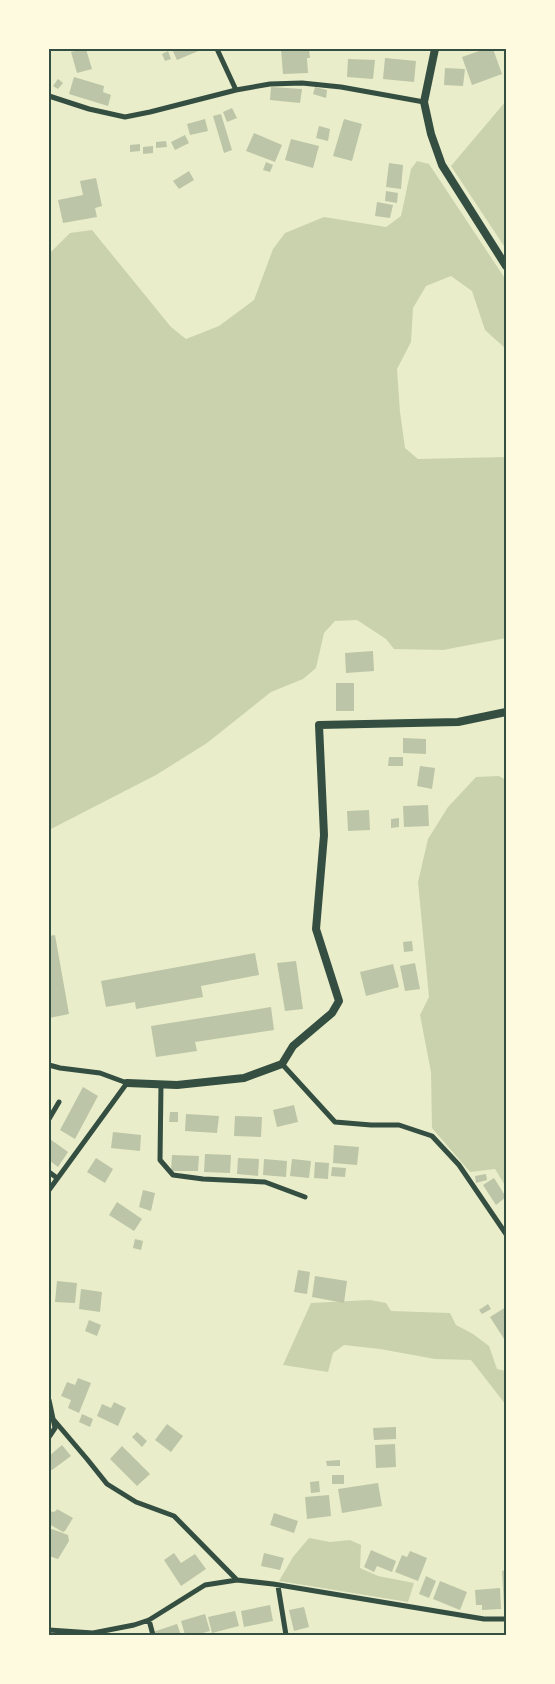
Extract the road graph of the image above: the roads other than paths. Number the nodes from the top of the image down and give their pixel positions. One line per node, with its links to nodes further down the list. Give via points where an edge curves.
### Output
1 (217, 49): 3 (street)
2 (435, 49): 5 (street)
3 (236, 90): 4 (street, via 125,117); 5 (street, via 302,83)
4 (49, 96)
5 (424, 102): 6 (street, via 442,165)
6 (506, 266)
7 (506, 712): 8 (street, via 458,722 319,725 324,835 316,928 339,1001 332,1013 293,1046)
8 (282, 1064): 11 (street, via 244,1078); 18 (street, via 335,1122 399,1125 432,1136 459,1165)
9 (49, 1065): 10 (street, via 100,1073)
10 (127, 1083): 11 (street); 15 (street)
11 (161, 1084): 17 (street, via 160,1160 173,1175 265,1182)
12 (59, 1102): 13 (street)
13 (49, 1119)
14 (49, 1172): 15 (street)
15 (58, 1178): 16 (street)
16 (49, 1190)
17 (305, 1197)
18 (506, 1234)
19 (49, 1400): 20 (street)
20 (53, 1419): 21 (street, via 55,1428); 22 (street, via 107,1484 136,1502 174,1516)
21 (49, 1438)
22 (237, 1580): 23 (street); 25 (street, via 205,1585)
23 (278, 1586): 24 (street, via 484,1619); 28 (street)
24 (506, 1619)
25 (149, 1620): 26 (street, via 92,1633); 27 (street)
26 (49, 1630)
27 (153, 1635)
28 (286, 1635)

